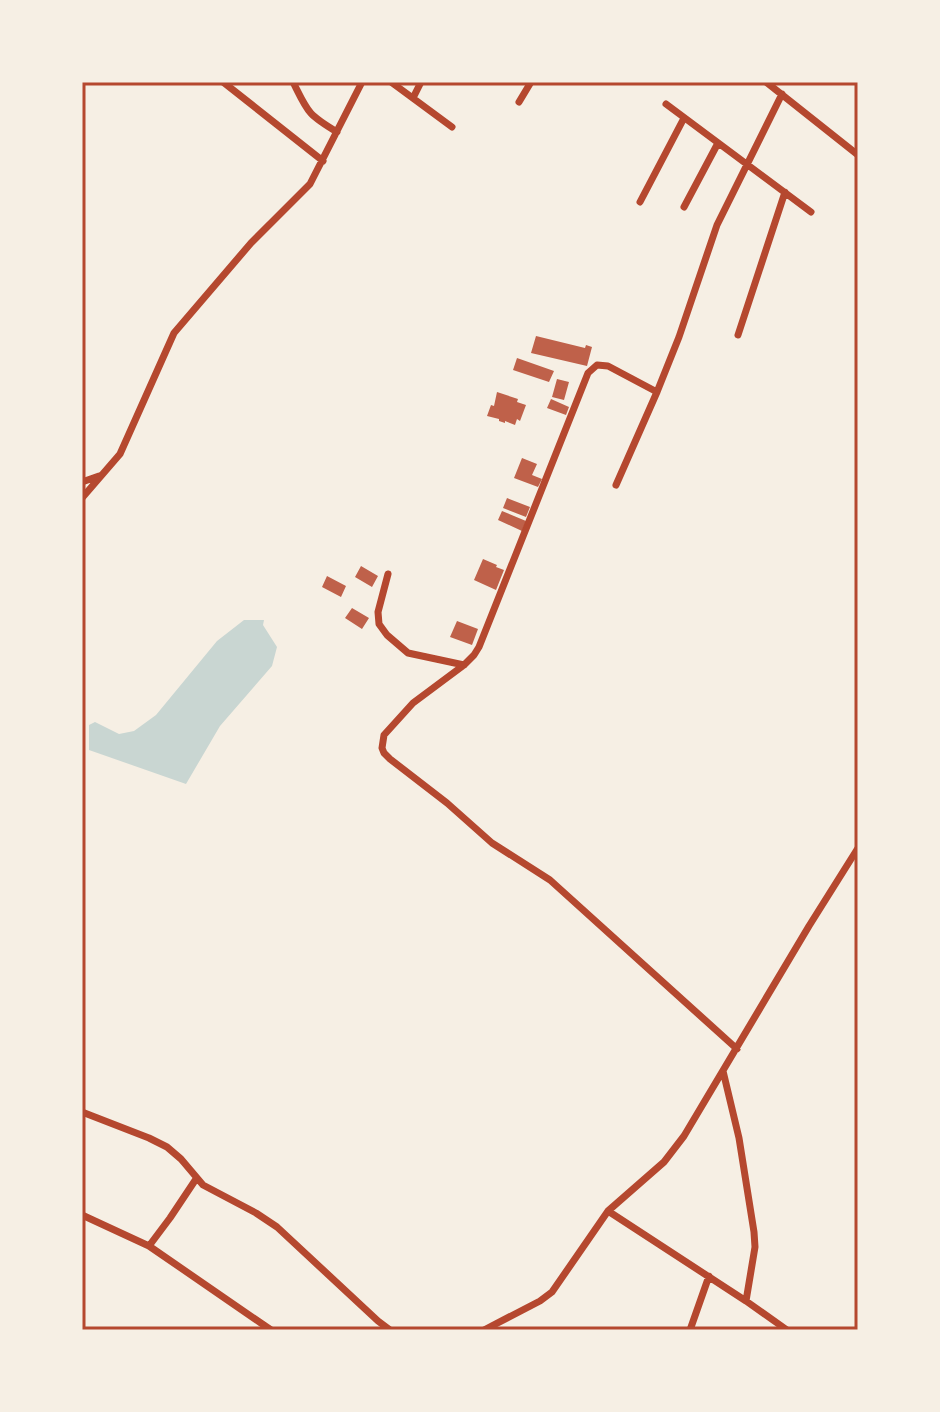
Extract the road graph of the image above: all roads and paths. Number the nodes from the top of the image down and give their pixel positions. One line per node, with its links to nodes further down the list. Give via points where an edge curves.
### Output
1 (223, 82): 17 (street)
2 (293, 82): 14 (street, via 307,111)
3 (362, 82): 14 (street)
4 (391, 82): 9 (street)
5 (421, 82): 9 (street)
6 (531, 82): 10 (street)
7 (766, 82): 8 (street)
8 (782, 94): 16 (street); 18 (street)
9 (413, 98): 13 (street)
10 (519, 102)
11 (666, 104): 12 (street)
12 (684, 118): 15 (street); 20 (street)
13 (452, 127)
14 (337, 132): 17 (street)
15 (718, 143): 18 (street); 21 (street)
16 (858, 155)
17 (323, 161): 25 (street, via 310,184 174,333 120,454)
18 (746, 163): 19 (street); 24 (street, via 717,225)
19 (785, 192): 22 (street); 23 (street)
20 (640, 202)
21 (684, 207)
22 (811, 212)
23 (738, 335)
24 (657, 392): 27 (street); 30 (street, via 608,366 597,365 588,373 485,634)
25 (102, 474): 26 (street); 28 (street)
26 (82, 482)
27 (616, 485)
28 (82, 498)
29 (388, 574): 30 (street, via 377,617 387,635 408,653)
30 (464, 665): 32 (street, via 399,718 384,735 384,753 492,843 550,880)
31 (858, 848): 32 (street)
32 (737, 1049): 33 (street)
33 (723, 1071): 36 (street, via 674,1150); 40 (street, via 754,1232)
34 (82, 1112): 35 (street, via 167,1147)
35 (196, 1179): 38 (street); 42 (street, via 277,1227)
36 (608, 1211): 39 (street); 43 (street, via 552,1292)
37 (82, 1215): 38 (street)
38 (149, 1246): 41 (street)
39 (709, 1276): 40 (street); 44 (street)
40 (746, 1301): 45 (street)
41 (271, 1330)
42 (390, 1330)
43 (484, 1330)
44 (690, 1330)
45 (787, 1330)

